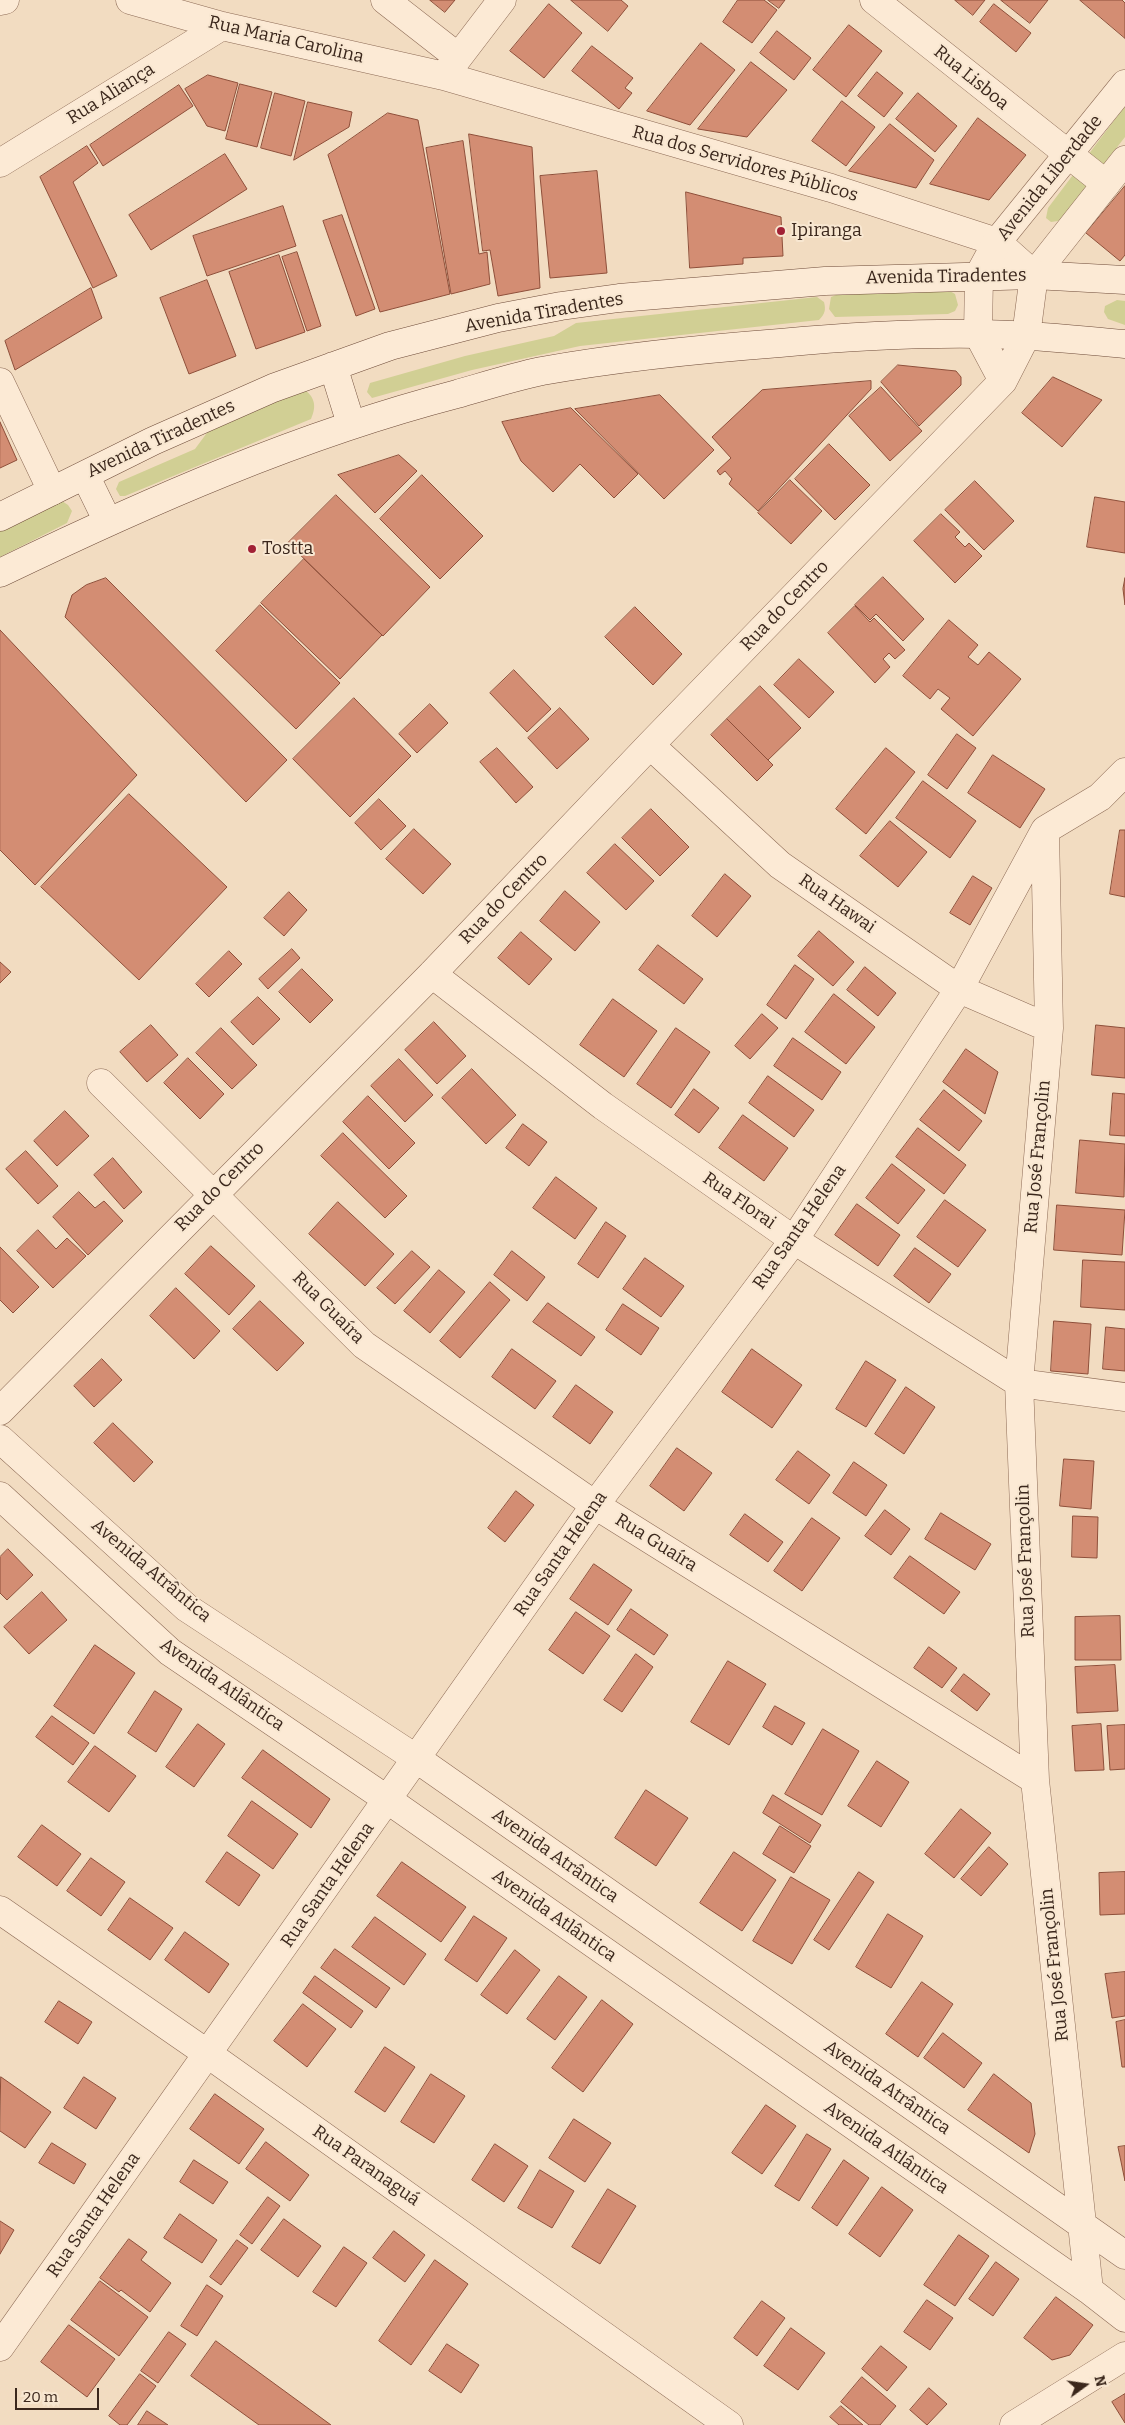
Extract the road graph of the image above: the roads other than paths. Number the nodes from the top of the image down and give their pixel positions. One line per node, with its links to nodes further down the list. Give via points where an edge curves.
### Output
1 (5, 0): 6 (street)
2 (130, 0): 7 (street, Rua Maria Carolina)
3 (385, 0): 8 (street)
4 (502, 0): 8 (street)
5 (874, 0): 10 (street, Rua Lisboa)
6 (0, 2)
7 (222, 26): 8 (street, Rua Maria Carolina); 12 (street, Rua Aliança)
8 (451, 67): 14 (street, Rua dos Servidores Públicos)
9 (1125, 84): 10 (street, Avenida Liberdade)
10 (1068, 155): 13 (street, Rua Lisboa); 14 (street, Avenida Liberdade)
11 (1125, 160): 13 (street)
12 (0, 163)
13 (1106, 184): 16 (street)
14 (997, 242): 15 (street, Avenida Liberdade); 16 (street, Rua dos Servidores Públicos)
15 (979, 275): 16 (street, Avenida Tiradentes); 18 (street); 21 (street, Avenida Tiradentes, via 825,280 618,298 489,321 390,346)
16 (1034, 275): 17 (street, Avenida Tiradentes); 19 (street, Rua do Centro)
17 (1125, 280)
18 (978, 334): 19 (street); 22 (street); 24 (street, via 831,339 627,359 540,372)
19 (1026, 336): 20 (street); 22 (street, Rua do Centro)
20 (1125, 344)
21 (333, 366): 24 (street); 25 (street, Avenida Tiradentes, via 273,388)
22 (1003, 381): 30 (street, Rua do Centro)
23 (0, 382): 26 (street)
24 (351, 424): 28 (street)
25 (85, 475): 26 (street, Avenida Tiradentes); 28 (street)
26 (52, 491): 27 (street, Avenida Tiradentes)
27 (0, 517)
28 (108, 522): 29 (street)
29 (0, 573)
30 (650, 745): 33 (street, Rua do Centro); 34 (street, Rua Hawai, via 780,865)
31 (1125, 772): 32 (street, via 1100,797)
32 (1045, 830): 34 (street, Rua Santa Helena); 35 (street, Rua José Françolin)
33 (432, 974): 37 (street, Rua do Centro); 38 (street, Rua Florai, via 603,1106)
34 (959, 989): 35 (street, Rua Hawai); 38 (street, Rua Santa Helena)
35 (1049, 1028): 39 (street, Rua José Françolin)
36 (101, 1083): 37 (street, Rua Guaíra)
37 (214, 1193): 41 (street, Rua do Centro); 44 (street, Rua Guaíra, via 364,1345)
38 (794, 1240): 39 (street, Rua Florai); 44 (street, Rua Santa Helena)
39 (1019, 1383): 40 (street, Rua Florai); 46 (street, Rua José Françolin)
40 (1125, 1397)
41 (0, 1411)
42 (0, 1439): 45 (street, Avenida Atrântica, via 188,1608)
43 (0, 1496): 47 (street, Avenida Atlântica, via 170,1652)
44 (595, 1505): 45 (street, Rua Santa Helena); 46 (street, Rua Guaíra)
45 (417, 1760): 47 (street, Rua Santa Helena); 50 (street, Avenida Atrântica)
46 (1035, 1780): 50 (street, Rua José Françolin)
47 (388, 1800): 49 (street, Rua Santa Helena); 52 (street, Avenida Atlântica)
48 (0, 1910): 49 (street, Rua Paranaguá)
49 (208, 2054): 54 (street, Rua Santa Helena); 56 (street, Rua Paranaguá)
50 (1083, 2225): 51 (street, Avenida Atrântica); 52 (street, Rua José Françolin)
51 (1125, 2255)
52 (1090, 2290): 53 (street, Avenida Atlântica)
53 (1125, 2318)
54 (0, 2347)
55 (1125, 2356): 57 (street)
56 (729, 2425)
57 (1014, 2425)

